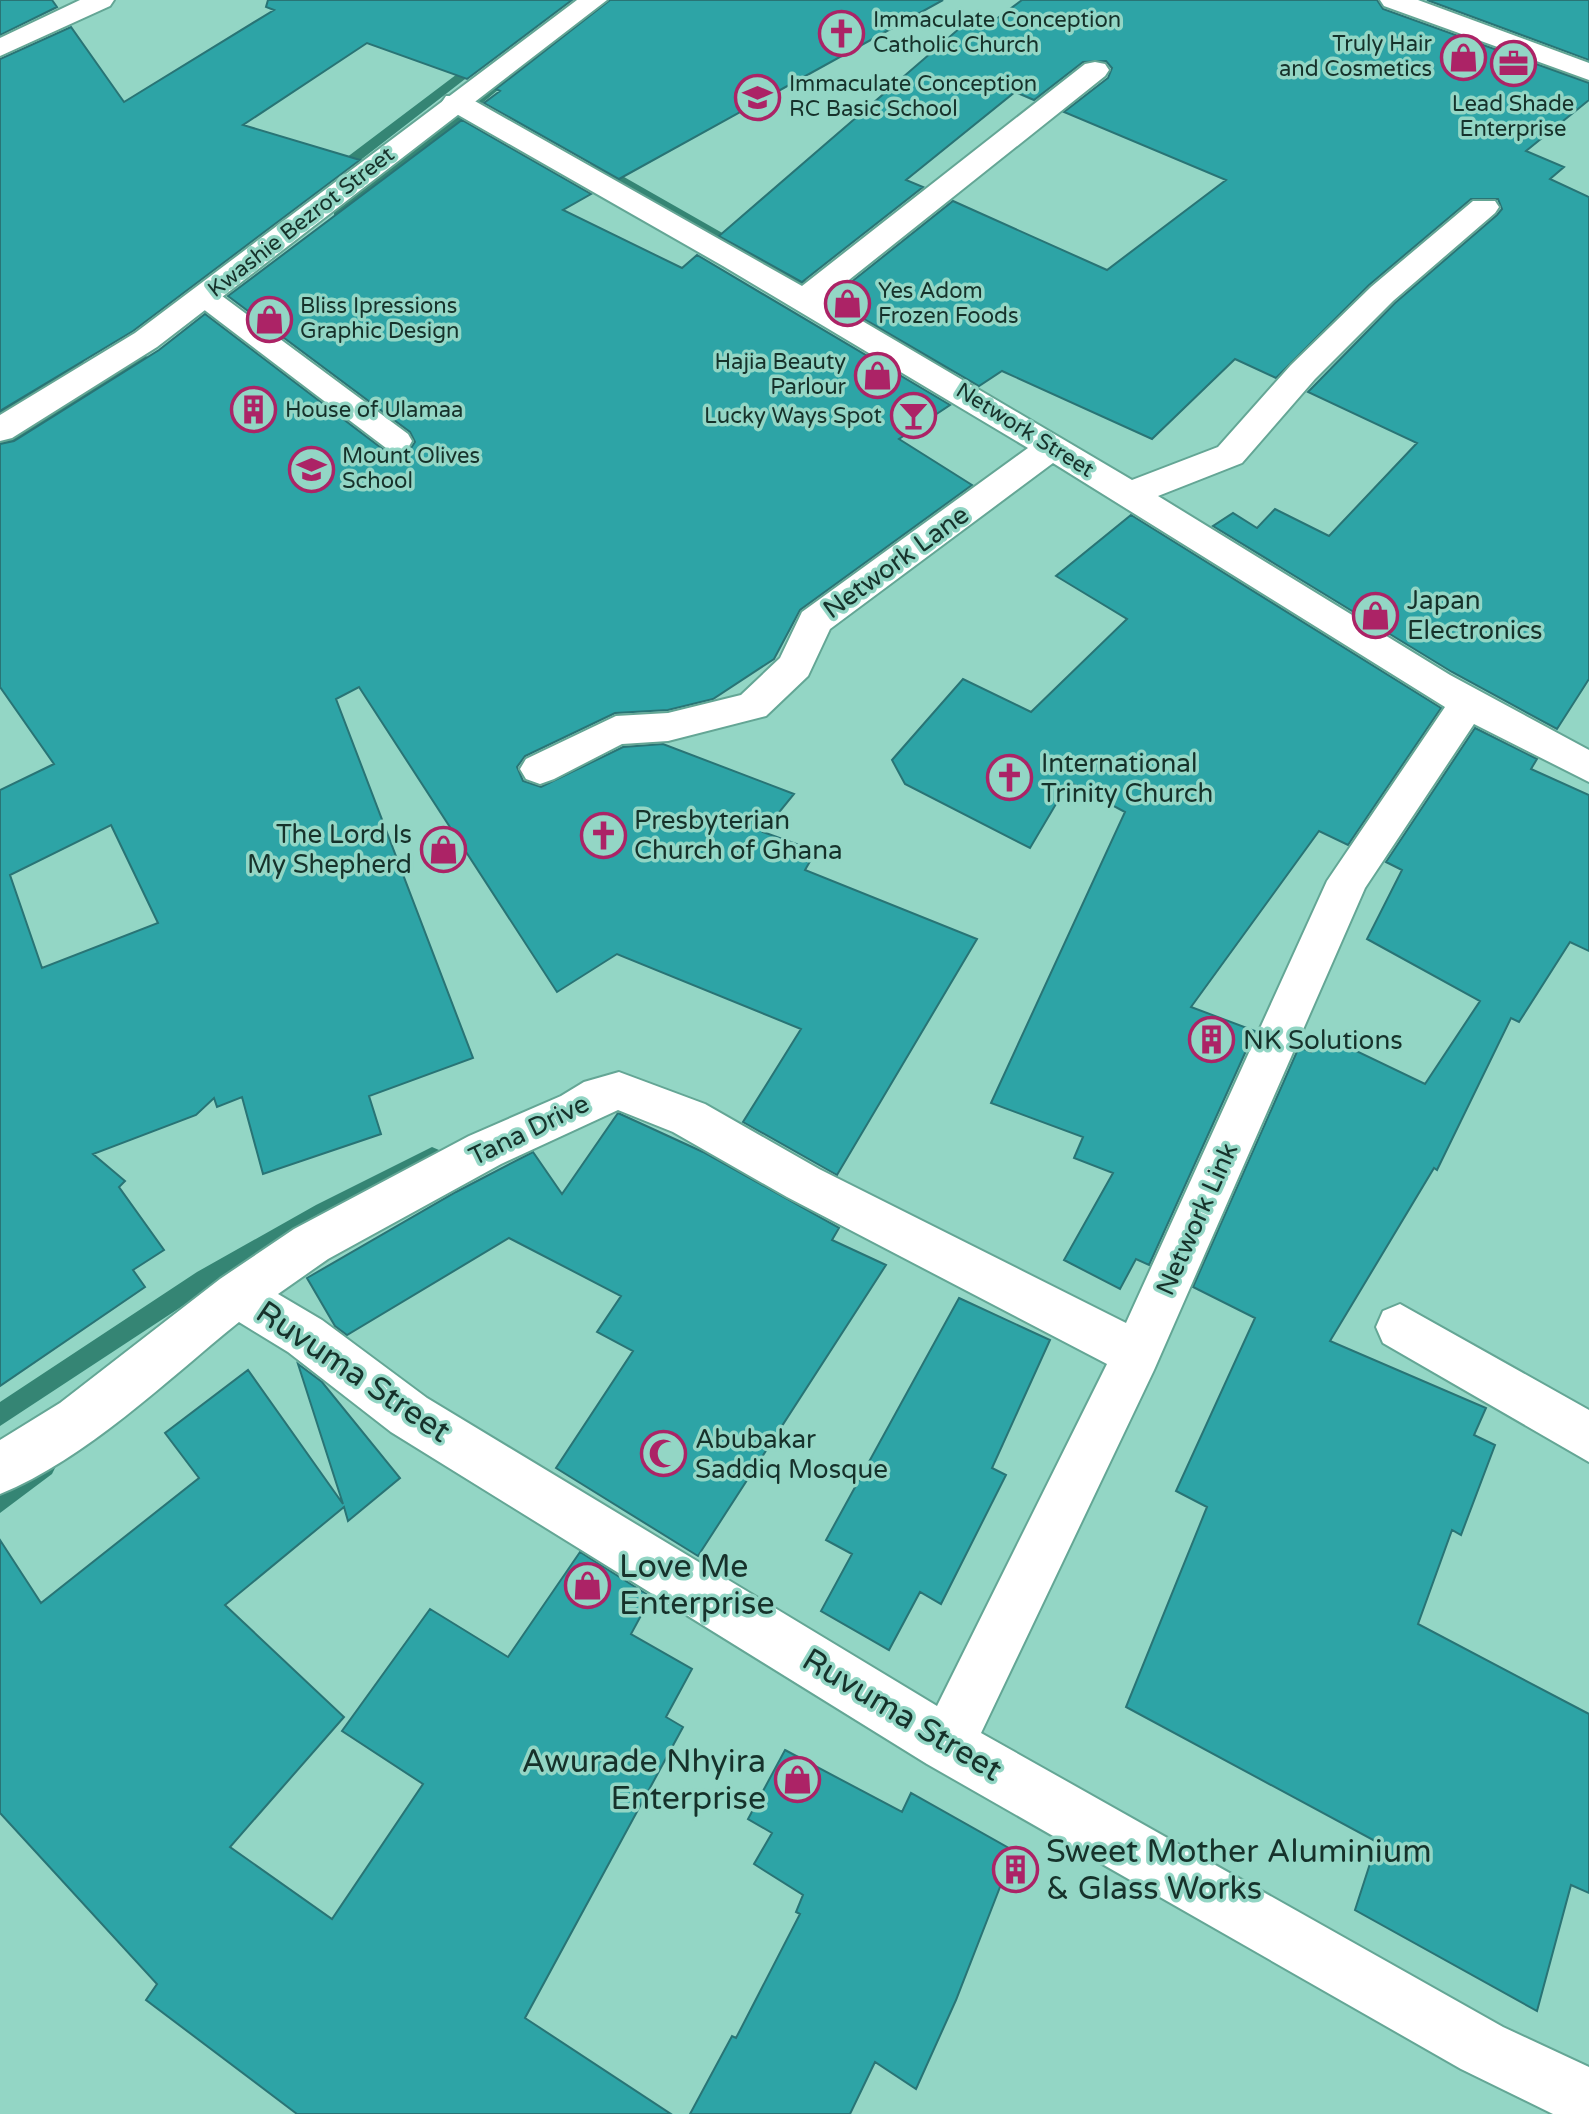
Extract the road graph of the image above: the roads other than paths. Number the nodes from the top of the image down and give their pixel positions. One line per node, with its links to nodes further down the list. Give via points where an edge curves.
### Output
1 (101, 0): 4 (street)
2 (594, 0): 7 (street, Kwashie Bezrot Street)
3 (1393, 0): 6 (street)
4 (0, 48)
5 (1095, 70): 10 (street)
6 (1589, 72)
7 (456, 102): 9 (street, Kwashie Bezrot Street); 10 (street, Network Street)
8 (1484, 207): 14 (street, via 1382,294 1230,455)
9 (204, 296): 11 (street, Kwashie Bezrot Street, via 146,340); 12 (lane)
10 (805, 299): 13 (street, Network Street)
11 (0, 430)
12 (397, 441)
13 (1051, 448): 14 (street, Network Street); 17 (street, Network Lane, via 815,621 795,666 753,706 668,727 616,730)
14 (1129, 494): 15 (street, Network Street)
15 (1466, 706): 16 (street, Network Street); 20 (street, Network Link, via 1348,881)
16 (1589, 767)
17 (540, 769)
18 (237, 1295): 20 (street, Tana Drive, via 401,1192 619,1091 689,1118 803,1183); 22 (street, Tana Drive, via 78,1420); 23 (street, Ruvuma Street, via 305,1336 409,1415)
19 (1400, 1327): 21 (street)
20 (1137, 1354): 23 (street, Network Link)
21 (1589, 1438)
22 (0, 1469)
23 (947, 1744): 24 (street, Ruvuma Street, via 1482,2048)
24 (1589, 2099)

